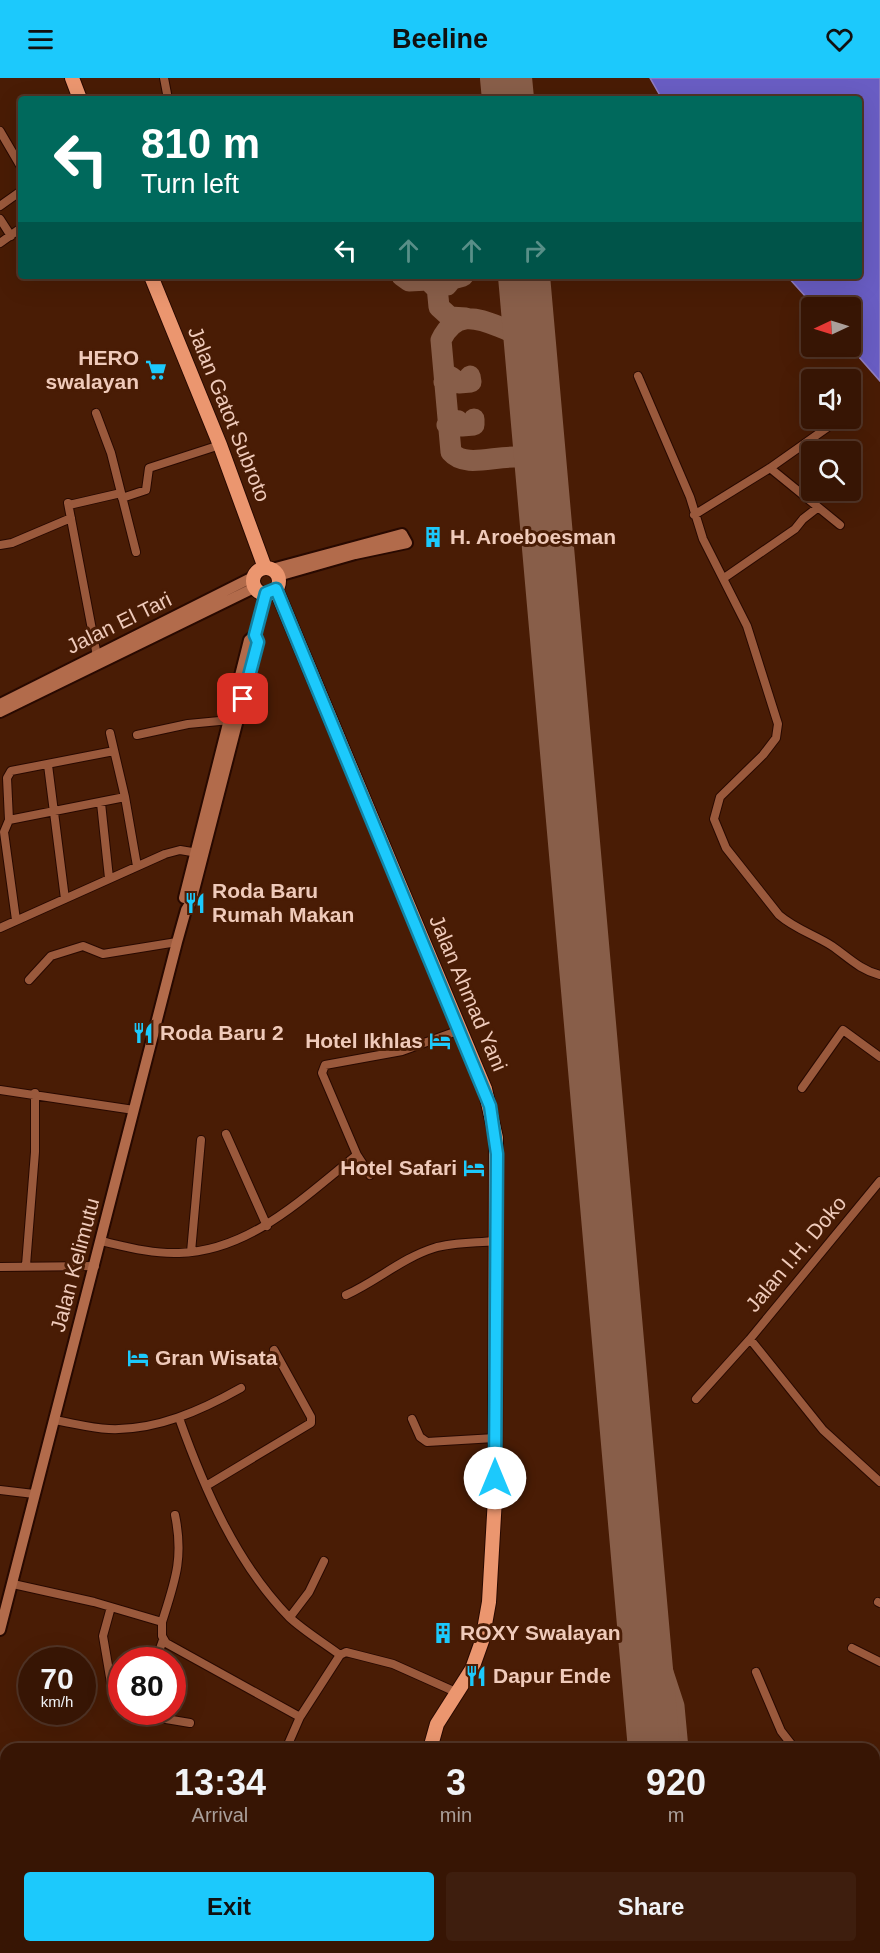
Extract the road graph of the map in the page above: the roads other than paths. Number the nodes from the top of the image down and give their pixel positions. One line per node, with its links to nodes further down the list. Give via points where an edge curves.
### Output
1 (72, 78): 3 (highway)
2 (164, 78): 4 (street)
3 (79, 96)
4 (167, 96)
5 (0, 131): 6 (street)
6 (18, 162)
7 (18, 193): 8 (street)
8 (0, 206)
9 (0, 219): 11 (street)
10 (18, 230): 11 (street)
11 (11, 236): 12 (street)
12 (0, 243)
13 (152, 279): 17 (highway, Jalan Gatot Subroto)
14 (638, 376): 21 (street, via 690,497)
15 (96, 413): 19 (street)
16 (825, 429): 18 (street)
17 (220, 445): 19 (street, via 149,468 146,490); 28 (highway, Jalan Gatot Subroto)
18 (770, 468): 20 (street); 21 (street)
19 (122, 495): 22 (street, via 68,504); 26 (street)
20 (818, 508): 23 (street); 27 (street, via 795,530)
21 (694, 515): 27 (street)
22 (71, 518): 25 (street); 30 (street)
23 (840, 525)
24 (404, 539): 28 (street, via 318,560)
25 (0, 545)
26 (136, 552)
27 (724, 578): 49 (street, via 763,669 778,732 763,755 720,797 714,825 726,849 779,915 864,970)
28 (267, 580): 29 (street); 30 (street, Jalan El Tari); 31 (street, Jalan El Tari); 51 (highway, Jalan Ahmad Yani)
29 (255, 635): 33 (street, via 249,640); 42 (street, via 258,642)
30 (97, 656): 31 (street, Jalan El Tari)
31 (6, 703): 32 (street, Jalan El Tari)
32 (0, 712)
33 (230, 720): 35 (street); 42 (street)
34 (110, 733): 36 (street)
35 (137, 735)
36 (114, 751): 37 (street); 38 (street)
37 (48, 765): 40 (street); 41 (street, via 9,773)
38 (125, 797): 39 (street); 43 (street)
39 (101, 803): 40 (street); 44 (street)
40 (53, 813): 41 (street); 45 (street)
41 (9, 820): 46 (street, via 4,832)
42 (200, 853): 43 (street, via 180,850); 48 (street, Jalan Kelimutu, via 184,901 186,910)
43 (137, 866): 44 (street)
44 (109, 879): 45 (street)
45 (65, 899): 46 (street)
46 (16, 921): 47 (street)
47 (0, 928)
48 (177, 942): 50 (street, via 103,954 83,945 51,956); 56 (street, Jalan Kelimutu)
49 (880, 975)
50 (29, 980)
51 (460, 1030): 59 (street, via 402,1051 325,1065 322,1073); 64 (highway, Jalan Ahmad Yani, via 494,1121)
52 (880, 1057): 53 (street, via 843,1030)
53 (802, 1088)
54 (0, 1090): 55 (street)
55 (35, 1093): 56 (street); 66 (street, via 34,1170)
56 (134, 1110): 63 (street, Jalan Kelimutu)
57 (226, 1134): 62 (street)
58 (201, 1140): 65 (street)
59 (357, 1155): 60 (street); 62 (street)
60 (370, 1175)
61 (880, 1181): 70 (street, Jalan I.H. Doko)
62 (267, 1226): 65 (street, via 235,1240)
63 (101, 1241): 65 (street, via 156,1252); 67 (street, Jalan Kelimutu)
64 (495, 1241): 69 (street, via 436,1247); 77 (highway, Jalan Ahmad Yani)
65 (191, 1251)
66 (26, 1265): 67 (street); 68 (street)
67 (95, 1266): 76 (street, Jalan Kelimutu)
68 (0, 1267)
69 (346, 1295)
70 (750, 1339): 73 (street); 78 (street, Jalan I.H. Doko, via 823,1430)
71 (274, 1350): 79 (street, via 311,1423)
72 (241, 1388): 74 (street)
73 (696, 1399)
74 (178, 1418): 76 (street, via 110,1429); 79 (street)
75 (412, 1419): 77 (street, via 420,1437 427,1442)
76 (54, 1420): 81 (street, Jalan Kelimutu)
77 (495, 1438): 96 (highway, Jalan Ahmad Yani, via 495,1527 489,1602 477,1656)
78 (880, 1482)
79 (206, 1486): 86 (street, via 250,1567)
80 (0, 1490): 81 (street)
81 (34, 1494): 84 (street, Jalan Kelimutu)
82 (175, 1515): 87 (street, via 180,1546 177,1571)
83 (324, 1561): 86 (street, via 315,1583)
84 (13, 1584): 85 (street); 88 (street, Jalan Kelimutu)
85 (111, 1607): 87 (street); 93 (street, via 104,1636)
86 (290, 1617): 92 (street)
87 (162, 1622): 89 (street)
88 (0, 1630)
89 (163, 1640): 90 (street); 97 (street)
90 (161, 1647)
91 (852, 1648): 94 (street)
92 (340, 1655): 96 (street, via 350,1652 393,1664); 97 (street)
93 (108, 1662)
94 (880, 1662)
95 (756, 1672): 102 (street, via 781,1731)
96 (458, 1693): 101 (highway, Jalan Ahmad Yani, via 437,1724)
97 (300, 1717): 100 (street)
98 (186, 1722): 99 (street)
99 (190, 1723)
100 (289, 1743)
101 (432, 1743)
102 (790, 1743)

